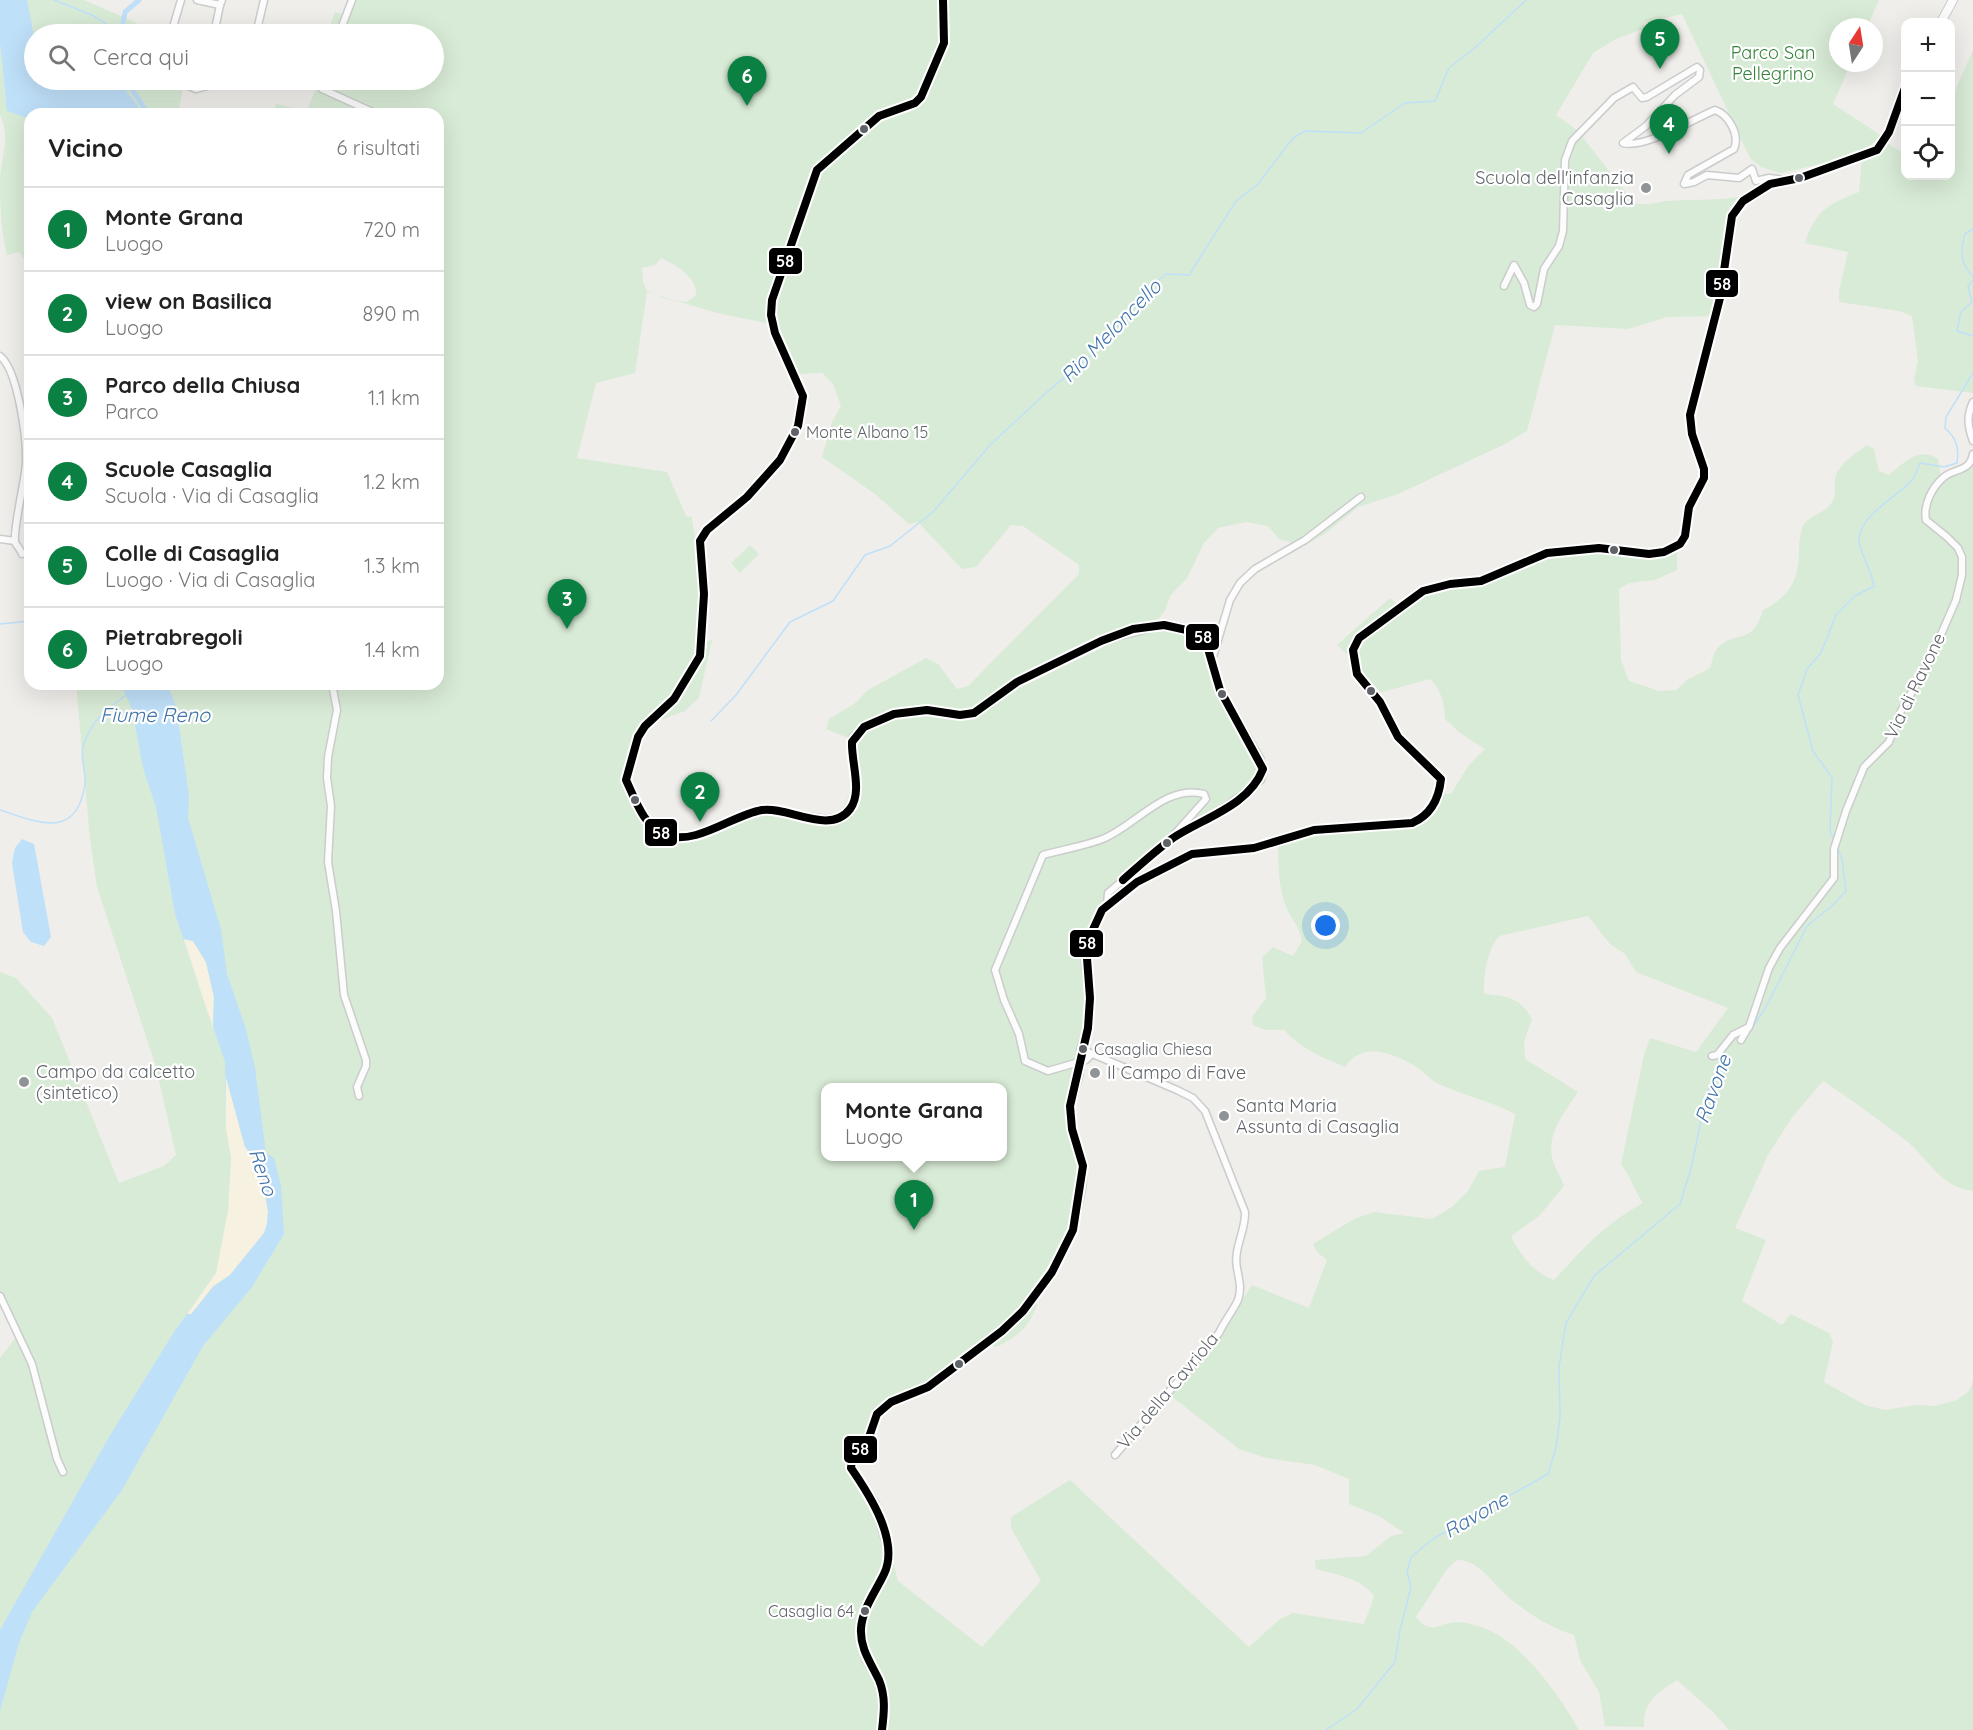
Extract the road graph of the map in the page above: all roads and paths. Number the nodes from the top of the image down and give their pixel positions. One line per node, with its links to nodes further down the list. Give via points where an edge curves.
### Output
1 (180, 0): 9 (street)
2 (197, 0): 7 (street)
3 (264, 0): 11 (street)
4 (352, 0): 12 (street)
5 (943, 0): 28 (street, via 945,37 926,91 915,103 872,122 813,177 772,300 771,315 803,396 798,426 780,460 747,497 707,530 700,543 704,594 700,656 674,699 638,737 626,776 635,800 650,825 672,837 693,834 764,810 839,817 850,808 854,797 853,736 885,716 928,711 972,714 1011,685 1103,640 1165,625 1200,633)
6 (1953, 0): 8 (street)
7 (221, 3): 10 (street)
8 (1943, 18)
9 (174, 24)
10 (216, 24)
11 (258, 24)
12 (343, 24)
13 (326, 90): 15 (street)
14 (1901, 96): 16 (street, via 1889,132 1876,150)
15 (364, 108)
16 (1785, 180): 17 (street, via 1756,181 1752,169 1739,178 1707,175 1684,184 1688,175 1731,152 1736,145 1735,133 1722,113 1715,110 1664,133 1623,143 1699,76 1700,70 1688,70 1647,98 1642,98 1633,87 1627,88 1572,141 1565,160 1560,246 1544,269 1537,304 1530,305 1514,265); 31 (street, via 1770,184 1743,201 1732,216 1720,298 1690,415 1704,478 1689,507 1680,544 1649,554 1599,548 1547,553 1481,580 1423,591 1359,638 1352,656 1357,674 1380,702 1398,736 1441,779 1439,796 1426,813 1412,823 1314,830 1254,848 1192,854 1137,882)
17 (1504, 286)
18 (0, 356): 21 (street, via 7,361 11,373)
19 (1973, 402): 20 (street, via 1968,415)
20 (1973, 441)
21 (24, 445)
22 (1973, 454): 32 (street, Via di Ravone, via 1962,471 1945,477 1924,511 1926,520 1962,556 1956,600 1889,742 1864,767 1835,845 1834,878 1780,948)
23 (24, 477): 26 (street)
24 (1361, 497): 28 (street, via 1240,583 1230,600)
25 (0, 539): 26 (street)
26 (15, 542): 27 (street)
27 (22, 554)
28 (1211, 663): 30 (street, via 1220,690 1260,758 1261,780 1215,815)
29 (333, 690): 39 (street, via 337,710 328,757 328,862 344,995 366,1060 357,1087)
30 (1170, 840): 31 (street, via 1108,893); 38 (street, via 1206,800 1204,794 1195,791 1163,800 1106,838 1043,855 998,959 995,973 1025,1060 1048,1071)
31 (1107, 905): 33 (street, via 1086,945 1090,998)
32 (1749, 1027): 34 (street, Via di Ravone); 37 (street, via 1733,1035)
33 (1086, 1035): 35 (street); 36 (street)
34 (1741, 1040)
35 (1081, 1049): 36 (street, Via della Cavriola); 38 (street)
36 (1092, 1054): 38 (street); 41 (street, Via della Cavriola, via 1177,1090 1205,1110 1245,1212 1236,1264 1241,1284 1237,1304 1227,1314 1219,1333)
37 (1712, 1056)
38 (1080, 1060): 43 (street, via 1070,1106 1072,1130 1083,1166 1083,1186 1073,1230 1052,1272 1023,1311 1002,1331 928,1387 891,1402 877,1414 868,1440 852,1459 851,1468 875,1503 890,1552 861,1629 866,1659 879,1681 885,1705)
39 (359, 1096)
40 (0, 1296): 42 (street, via 32,1364)
41 (1115, 1455)
42 (63, 1472)
43 (882, 1730)

